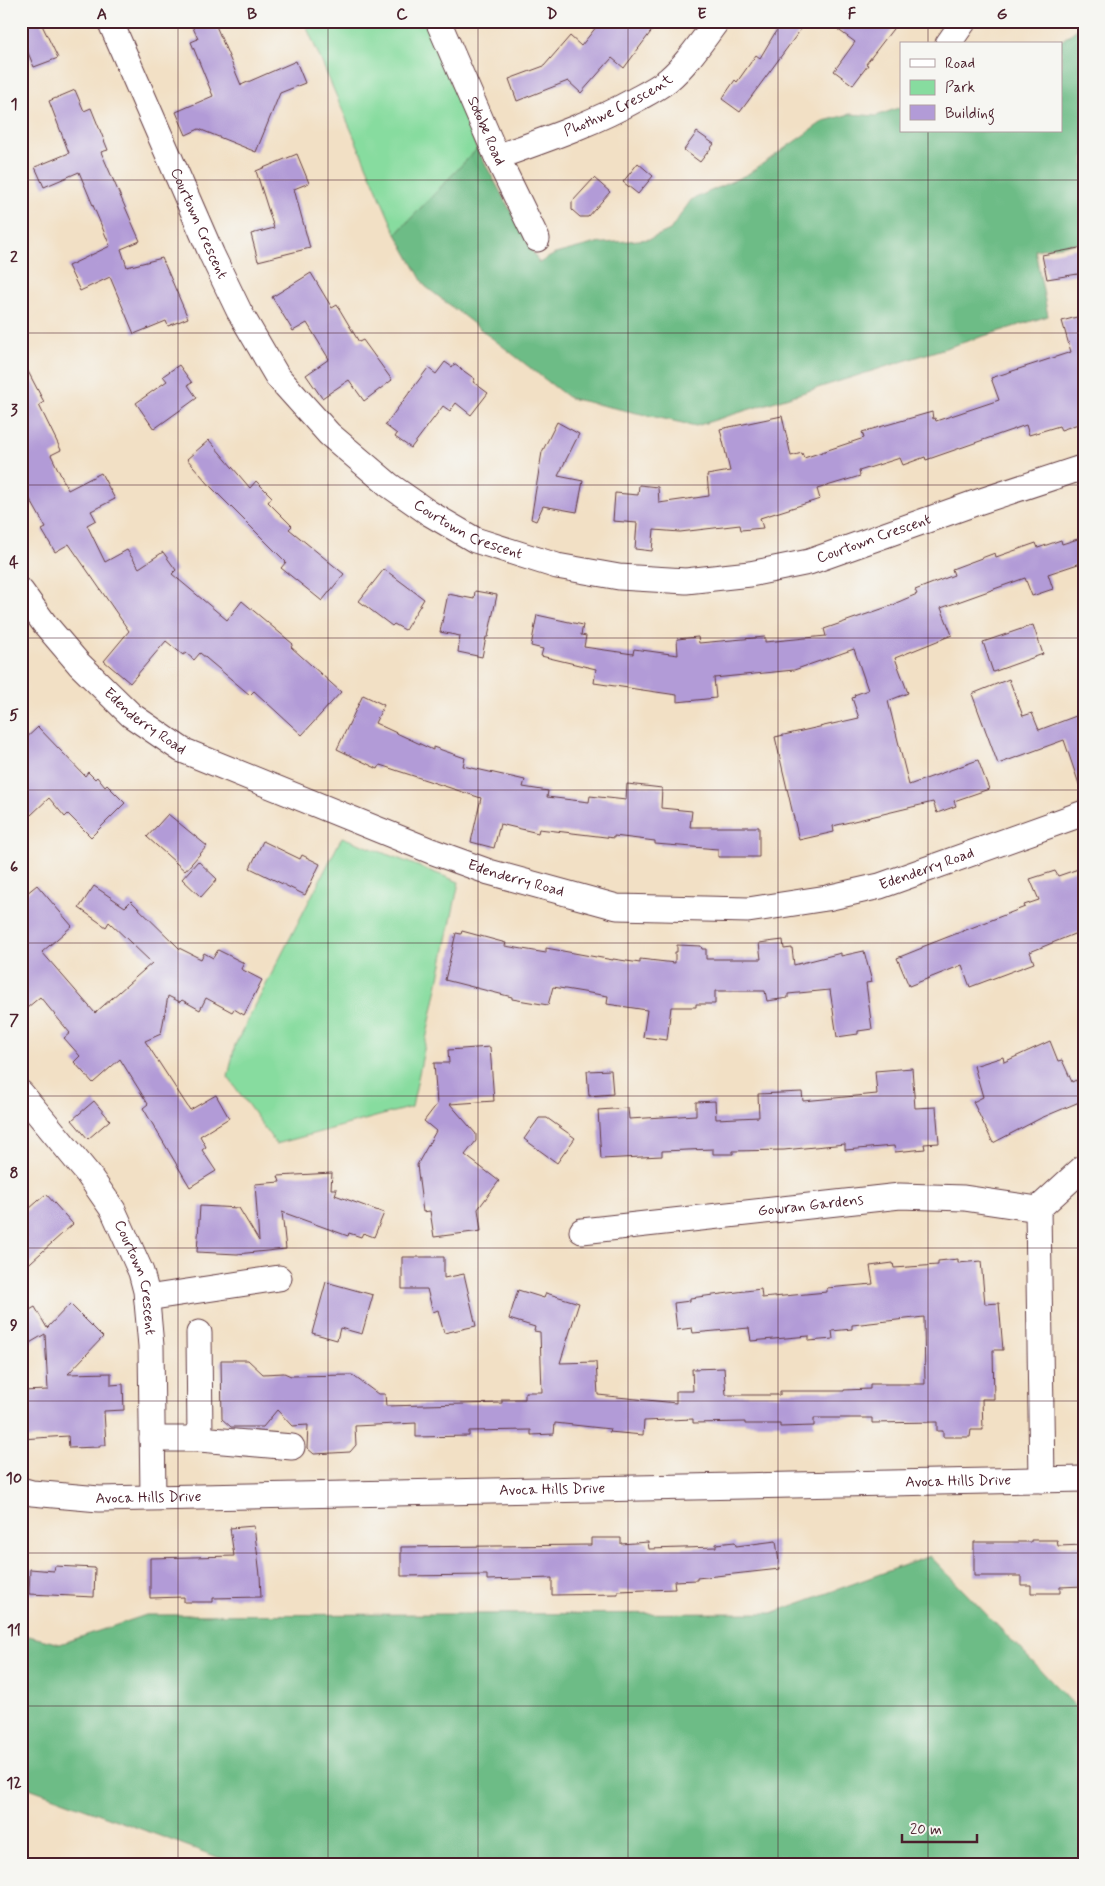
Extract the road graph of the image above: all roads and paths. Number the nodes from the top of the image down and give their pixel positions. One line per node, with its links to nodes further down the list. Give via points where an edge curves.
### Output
1 (110, 21): 8 (street, Courtown Crescent, via 212,255 239,311 277,376 329,434 389,485 475,540 557,566 619,577 686,580 750,574 809,562)
2 (438, 21): 6 (street, Sotobe Road)
3 (717, 21): 6 (street, Phothwe Crescent, via 668,80 647,94 612,113)
4 (964, 21): 5 (street)
5 (949, 42)
6 (497, 157): 7 (street, Sotobe Road)
7 (537, 239)
8 (1084, 467)
9 (21, 591): 10 (street, Edenderry Road, via 44,623 92,677 131,715 182,750 490,872 617,906 748,910 827,898 880,886)
10 (1084, 813)
11 (21, 1093): 16 (street, Courtown Crescent, via 88,1174 113,1210 141,1272)
12 (1084, 1167): 13 (street)
13 (1038, 1209): 14 (street, Gowran Gardens, via 964,1198 900,1196); 22 (street)
14 (582, 1231)
15 (279, 1278): 16 (street)
16 (147, 1298): 18 (street, Courtown Crescent)
17 (199, 1333): 19 (street)
18 (152, 1439): 19 (street); 24 (street, Courtown Crescent)
19 (200, 1439): 20 (street)
20 (292, 1447)
21 (1084, 1478): 22 (street, Avoca Hills Drive)
22 (1042, 1480): 24 (street, Avoca Hills Drive)
23 (21, 1490): 24 (street, Avoca Hills Drive, via 99,1499)
24 (153, 1497)

